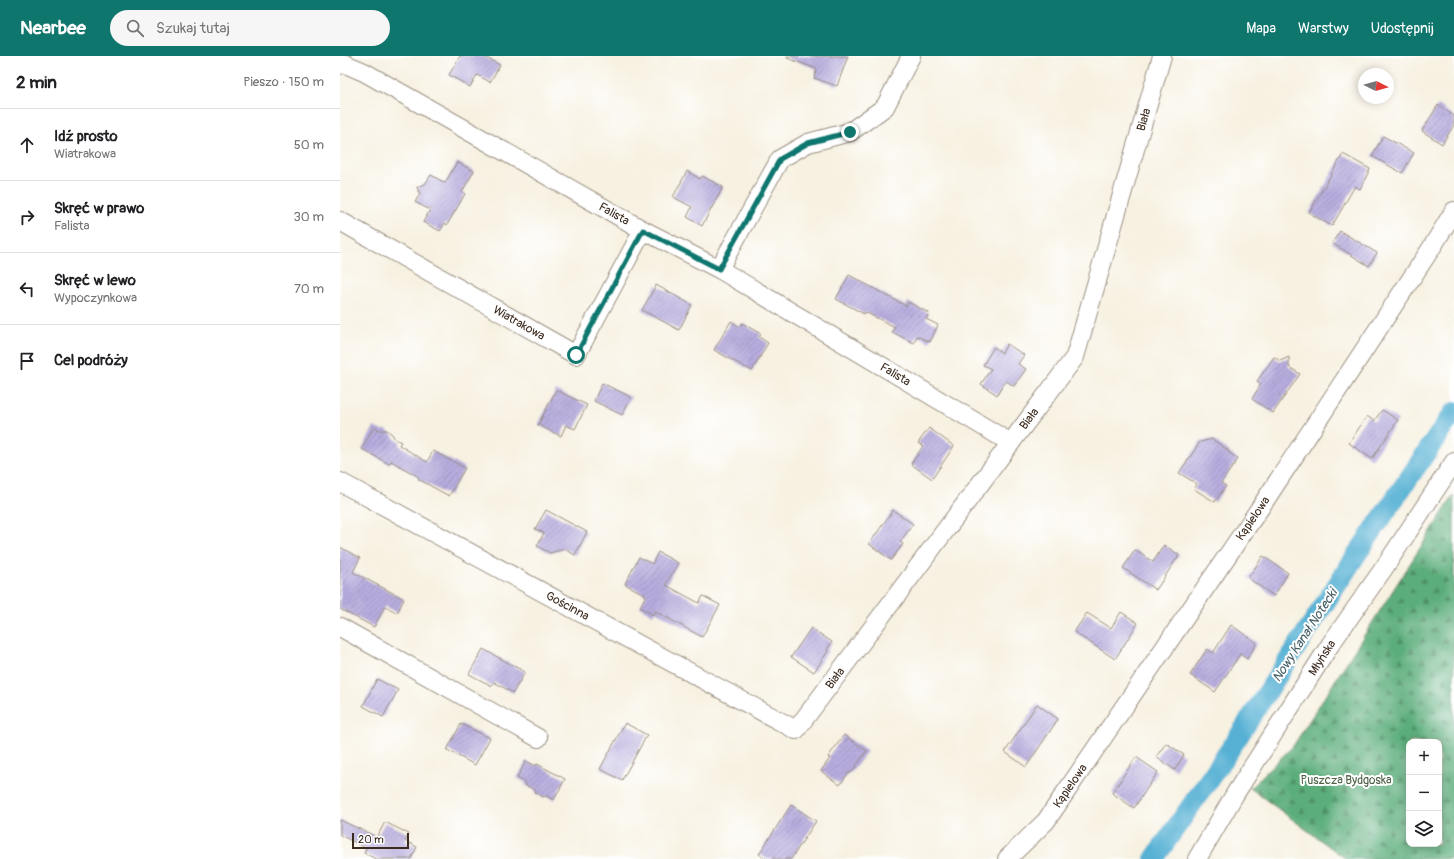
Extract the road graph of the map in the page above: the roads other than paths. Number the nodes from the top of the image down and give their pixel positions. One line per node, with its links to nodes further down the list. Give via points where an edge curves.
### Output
1 (911, 56): 7 (street, via 885,107 850,132 808,143 780,159)
2 (1162, 56): 8 (street, Biała, via 1075,357)
3 (340, 65): 6 (street, Falista, via 343,63 364,72)
4 (1454, 211): 14 (street, Kąpielowa, via 1262,505 1046,821)
5 (340, 221): 6 (street, Wiatrakowa, via 576,355)
6 (643, 230): 7 (street, Falista)
7 (719, 269): 8 (street, Falista)
8 (1011, 443): 12 (street, Biała)
9 (1454, 462): 15 (street, Młyńska, via 1330,645 1235,794)
10 (340, 482): 12 (street, Gościnna)
11 (340, 627): 13 (street)
12 (796, 730)
13 (538, 738)
14 (1007, 859)
15 (1197, 859)

